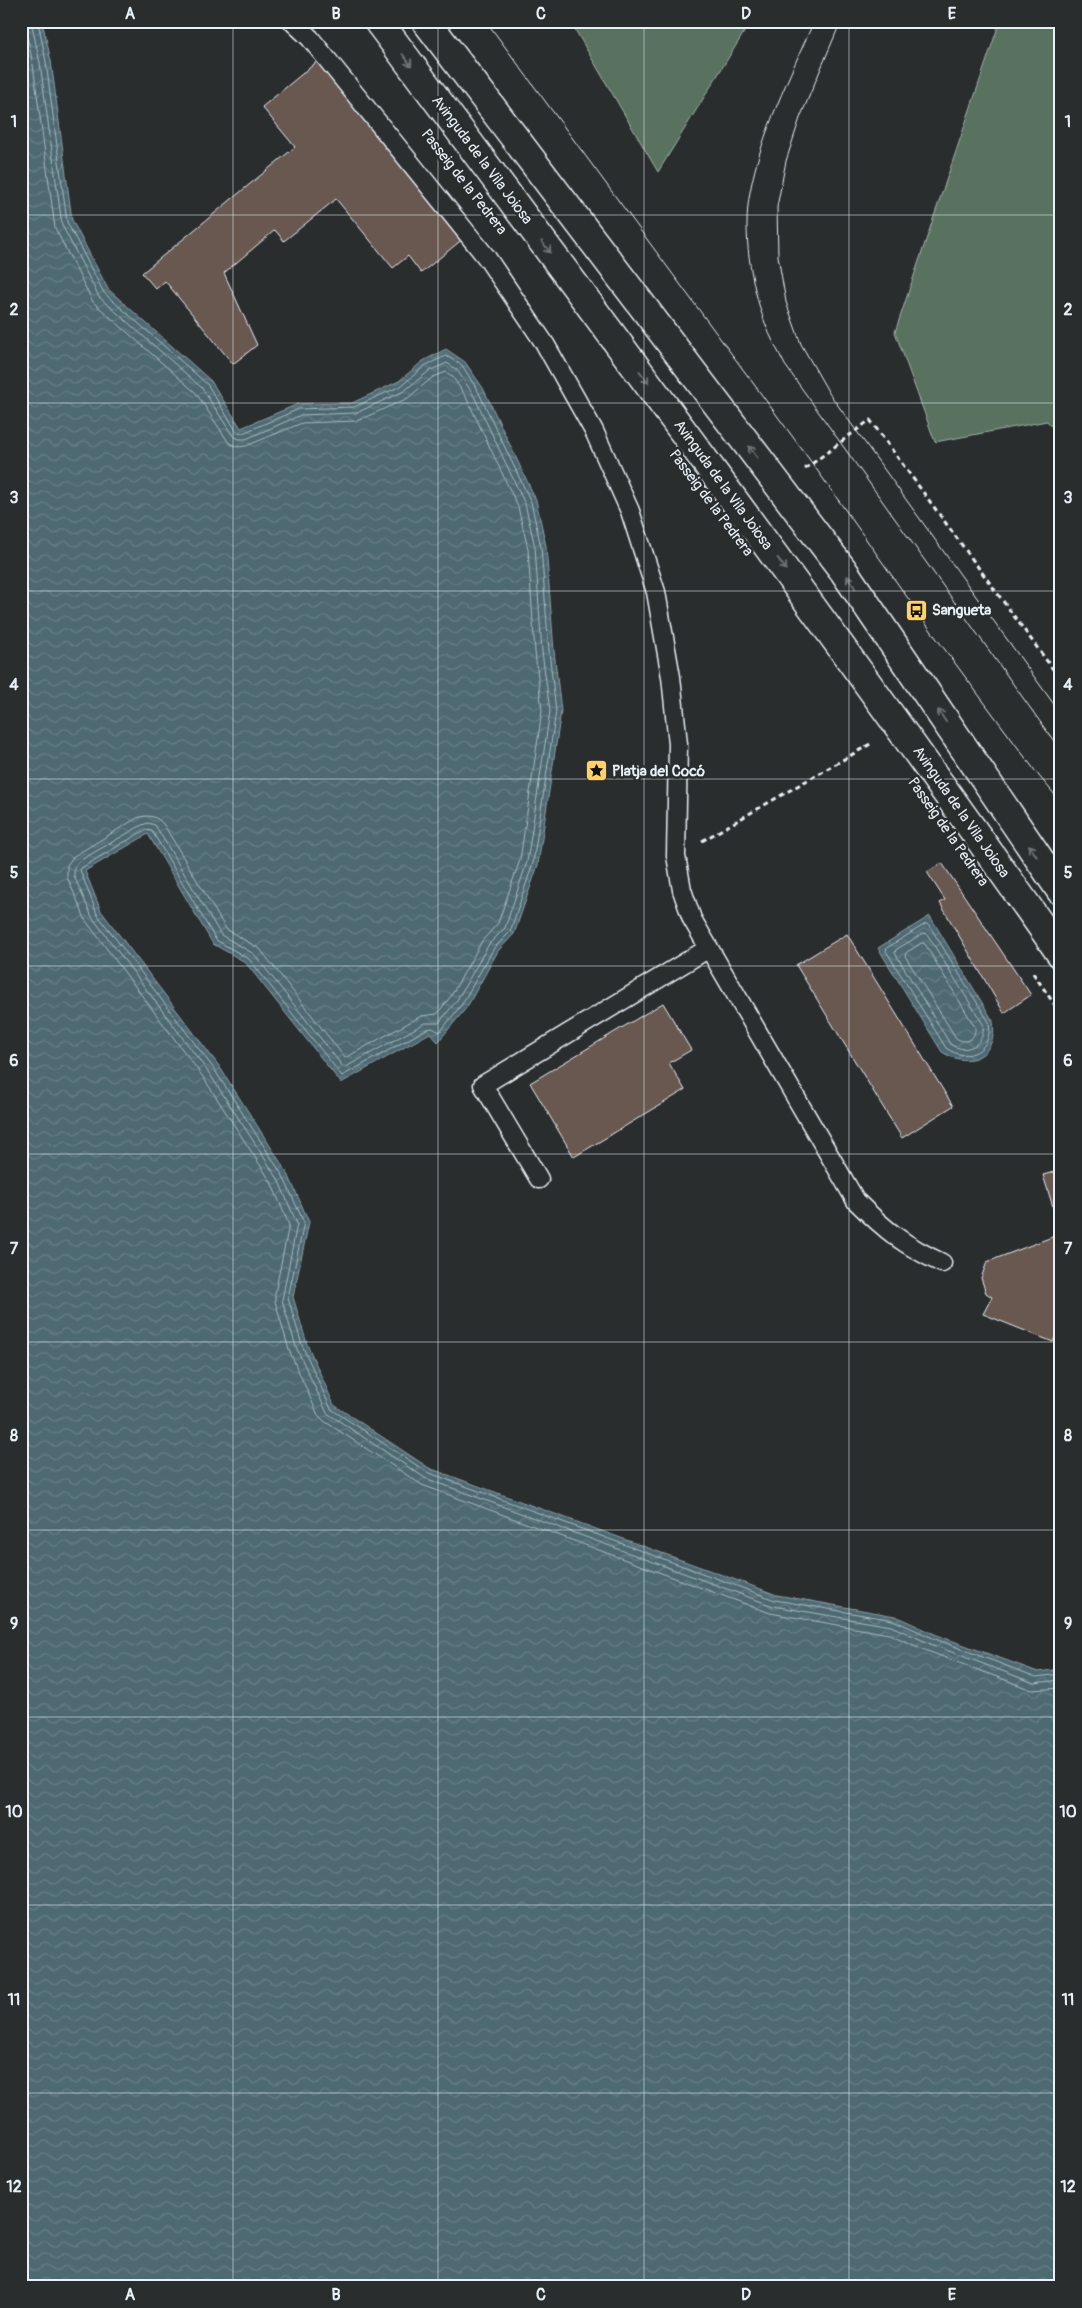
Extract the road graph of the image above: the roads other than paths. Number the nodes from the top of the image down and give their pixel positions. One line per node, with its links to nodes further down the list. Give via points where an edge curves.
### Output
1 (292, 21): 5 (lane, via 310,38 487,258 545,344 594,431 630,511 656,592 671,677 678,744 676,856 682,890)
2 (378, 21): 6 (main road, Avinguda de la Vila Joiosa, one-way to 6, via 725,486 904,731)
3 (426, 21): 4 (main road, one-way to 3, via 843,570)
4 (1061, 891)
5 (709, 948): 7 (lane, via 483,1085); 8 (lane, via 856,1201 882,1228 913,1250)
6 (1061, 954)
7 (538, 1179)
8 (942, 1263)

